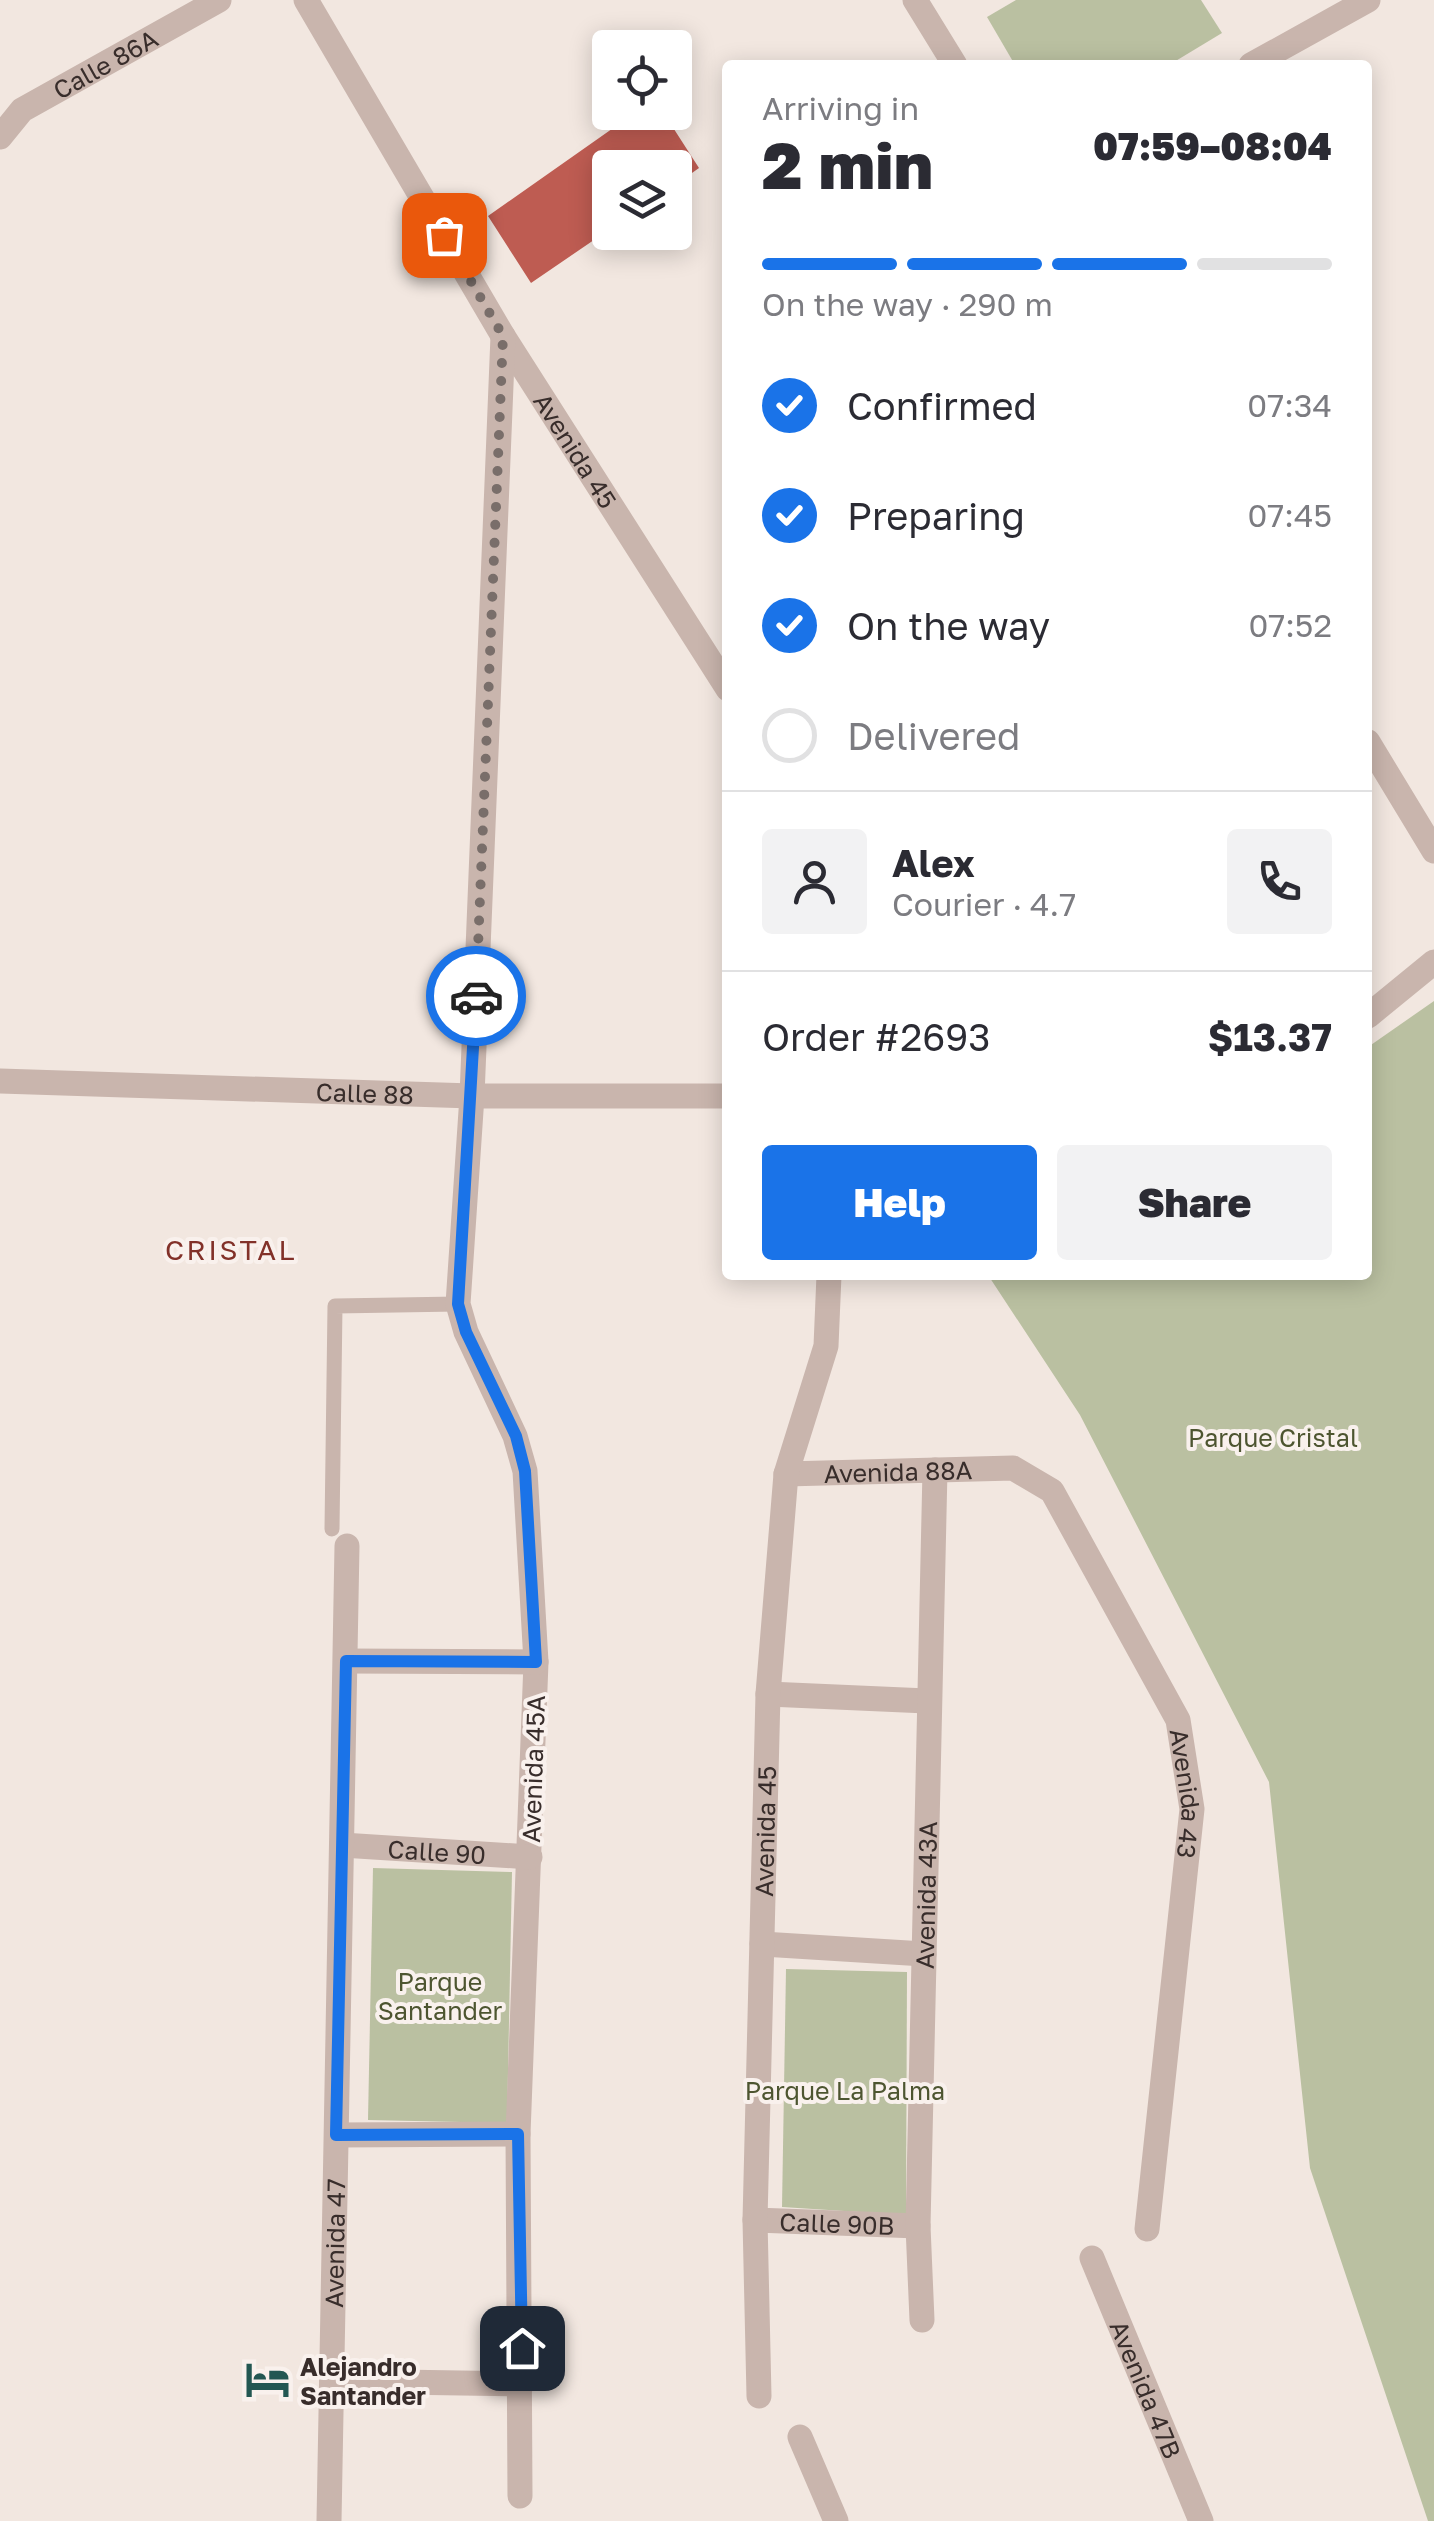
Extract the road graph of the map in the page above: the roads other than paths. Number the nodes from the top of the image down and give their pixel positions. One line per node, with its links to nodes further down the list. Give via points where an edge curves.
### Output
1 (219, 0): 7 (street, Calle 86A, via 22,110)
2 (306, 0): 8 (street, Avenida 45)
3 (915, 0): 5 (street)
4 (1368, 0): 6 (street)
5 (952, 60)
6 (1259, 60)
7 (0, 137)
8 (503, 336): 9 (street, Avenida 45); 15 (street, Avenida 45A)
9 (722, 680)
10 (1372, 749): 11 (street)
11 (1434, 851)
12 (1434, 962): 13 (street)
13 (1372, 1013)
14 (0, 1081): 15 (street, Calle 88)
15 (472, 1096): 16 (street, Calle 88); 18 (street, Avenida 45A)
16 (722, 1096)
17 (829, 1280): 21 (street, Avenida 45, via 826,1346)
18 (458, 1304): 22 (lane, via 335,1306); 24 (street, Avenida 45A, via 525,1471)
19 (1014, 1468): 20 (street, Avenida 88A); 35 (street, Avenida 43, via 1052,1491 1178,1720 1192,1810)
20 (935, 1470): 21 (street, Avenida 88A); 26 (street, Avenida 43A)
21 (786, 1474): 25 (street, Avenida 45)
22 (340, 1538): 23 (street, Avenida 47)
23 (346, 1661): 24 (street); 27 (street, Avenida 47)
24 (536, 1662): 28 (street, Avenida 45A)
25 (768, 1694): 26 (street); 29 (street, Avenida 45)
26 (928, 1701): 30 (street, Avenida 43A)
27 (342, 1845): 28 (street, Calle 90); 32 (street, Avenida 47)
28 (530, 1857): 31 (street, Avenida 45A)
29 (762, 1944): 30 (street); 33 (street, Avenida 45)
30 (924, 1954): 34 (street, Avenida 43A)
31 (518, 2134): 32 (street); 39 (street, Avenida 45A)
32 (336, 2135): 38 (street, Avenida 47)
33 (755, 2220): 34 (street, Calle 90B); 40 (street, Avenida 45)
34 (918, 2226): 37 (street, Avenida 43A)
35 (1148, 2229)
36 (1092, 2258): 45 (street, Avenida 47B)
37 (922, 2320)
38 (332, 2381): 39 (street); 43 (street, Avenida 47)
39 (522, 2384): 42 (street, Avenida 45A)
40 (759, 2396)
41 (800, 2437): 44 (street)
42 (520, 2496)
43 (329, 2521)
44 (836, 2521)
45 (1201, 2521)

